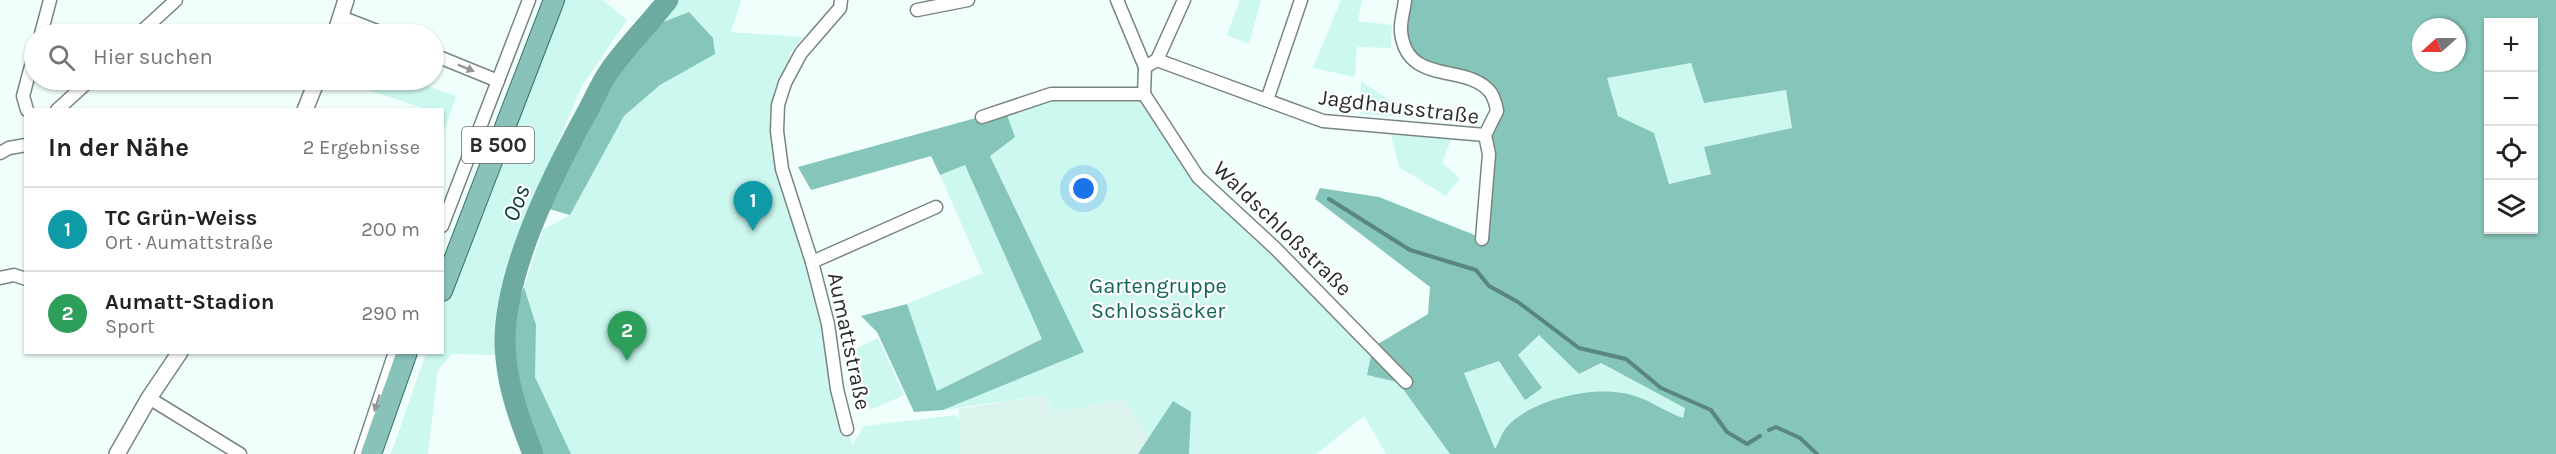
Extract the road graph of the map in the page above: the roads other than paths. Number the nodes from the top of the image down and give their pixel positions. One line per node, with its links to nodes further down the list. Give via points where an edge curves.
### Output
1 (50, 0): 15 (street)
2 (176, 0): 16 (street)
3 (346, 0): 14 (street)
4 (529, 0): 22 (street)
5 (540, 0): 38 (main road, B 500)
6 (554, 0): 42 (main road, B 500)
7 (841, 0): 39 (street, Aumattstraße, via 840,8 801,53 777,105 782,169)
8 (968, 0): 13 (street)
9 (1117, 0): 21 (street)
10 (1184, 0): 20 (street)
11 (1301, 0): 27 (street)
12 (1405, 0): 32 (street, via 1401,32 1409,54 1421,67 1476,82 1491,93 1497,111)
13 (917, 10)
14 (341, 17): 17 (street); 18 (street)
15 (44, 24)
16 (150, 24)
17 (339, 24)
18 (359, 24)
19 (444, 58): 22 (street, one-way to 22)
20 (1157, 60): 21 (street); 27 (street, Jagdhausstraße)
21 (1145, 67): 26 (street)
22 (498, 81): 36 (street)
23 (25, 90): 28 (street)
24 (79, 90): 29 (street)
25 (313, 90): 30 (street)
26 (1144, 94): 31 (street, via 1051,94); 47 (street, Waldschloßstraße, via 1198,177 1283,256)
27 (1267, 100): 32 (street, Jagdhausstraße, via 1323,121)
28 (26, 108)
29 (59, 108)
30 (306, 108)
31 (982, 117)
32 (1485, 135): 37 (street, Jagdhausstraße, via 1490,154)
33 (24, 145): 34 (street)
34 (0, 153)
35 (936, 207): 39 (street, Aumattstraße)
36 (444, 221)
37 (1482, 238)
38 (444, 248)
39 (812, 262): 49 (street, Aumattstraße)
40 (0, 278): 41 (street, via 14,275)
41 (24, 278)
42 (444, 286)
43 (179, 354): 48 (street)
44 (394, 354): 52 (street, one-way to 52)
45 (406, 354): 53 (main road)
46 (419, 354): 54 (main road)
47 (1406, 382)
48 (149, 398): 50 (street); 51 (street)
49 (847, 429)
50 (117, 454)
51 (240, 454)
52 (361, 454)
53 (371, 454)
54 (385, 454)

